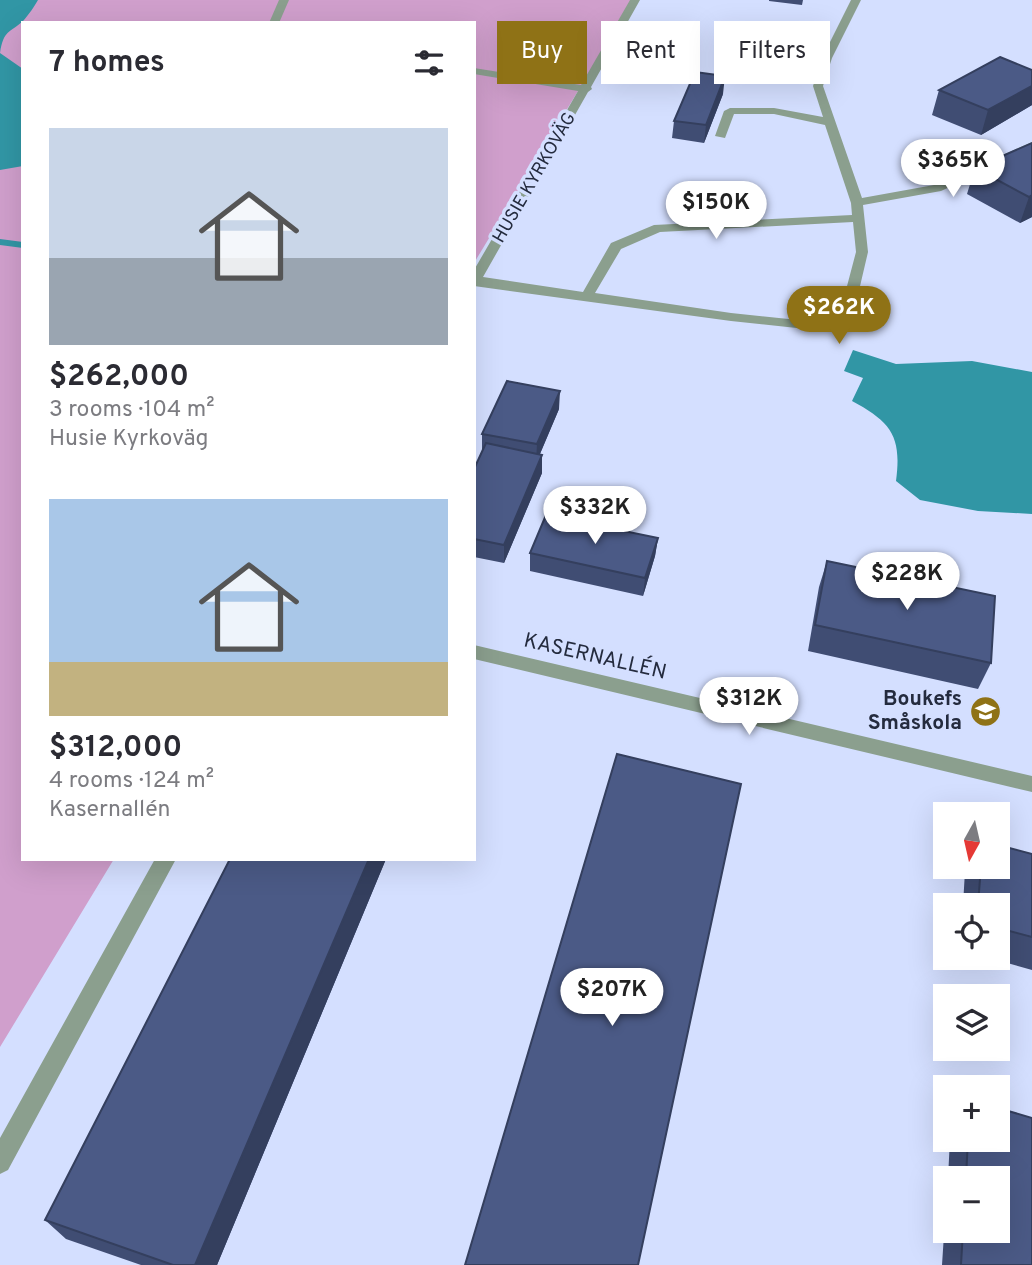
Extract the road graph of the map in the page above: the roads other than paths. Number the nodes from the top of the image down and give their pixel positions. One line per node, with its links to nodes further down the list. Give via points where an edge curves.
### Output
1 (285, 0): 4 (street)
2 (635, 0): 7 (street, HUSIE KYRKOVÄG)
3 (856, 0): 8 (street, via 818,86)
4 (275, 21)
5 (485, 60): 6 (street)
6 (478, 71): 7 (street)
7 (587, 89): 13 (street, HUSIE KYRKOVÄG)
8 (829, 122): 9 (street, via 774,111 730,111); 11 (street)
9 (721, 136)
10 (1032, 145): 11 (street, via 937,188)
11 (857, 203): 12 (street)
12 (858, 218): 15 (street, via 658,228 616,246); 15 (street, via 862,252 843,329)
13 (476, 279)
14 (476, 281): 15 (street)
15 (587, 296)
16 (476, 652): 17 (street, KASERNALLÉN)
17 (1032, 785)
18 (165, 861): 19 (street)
19 (0, 1162)

